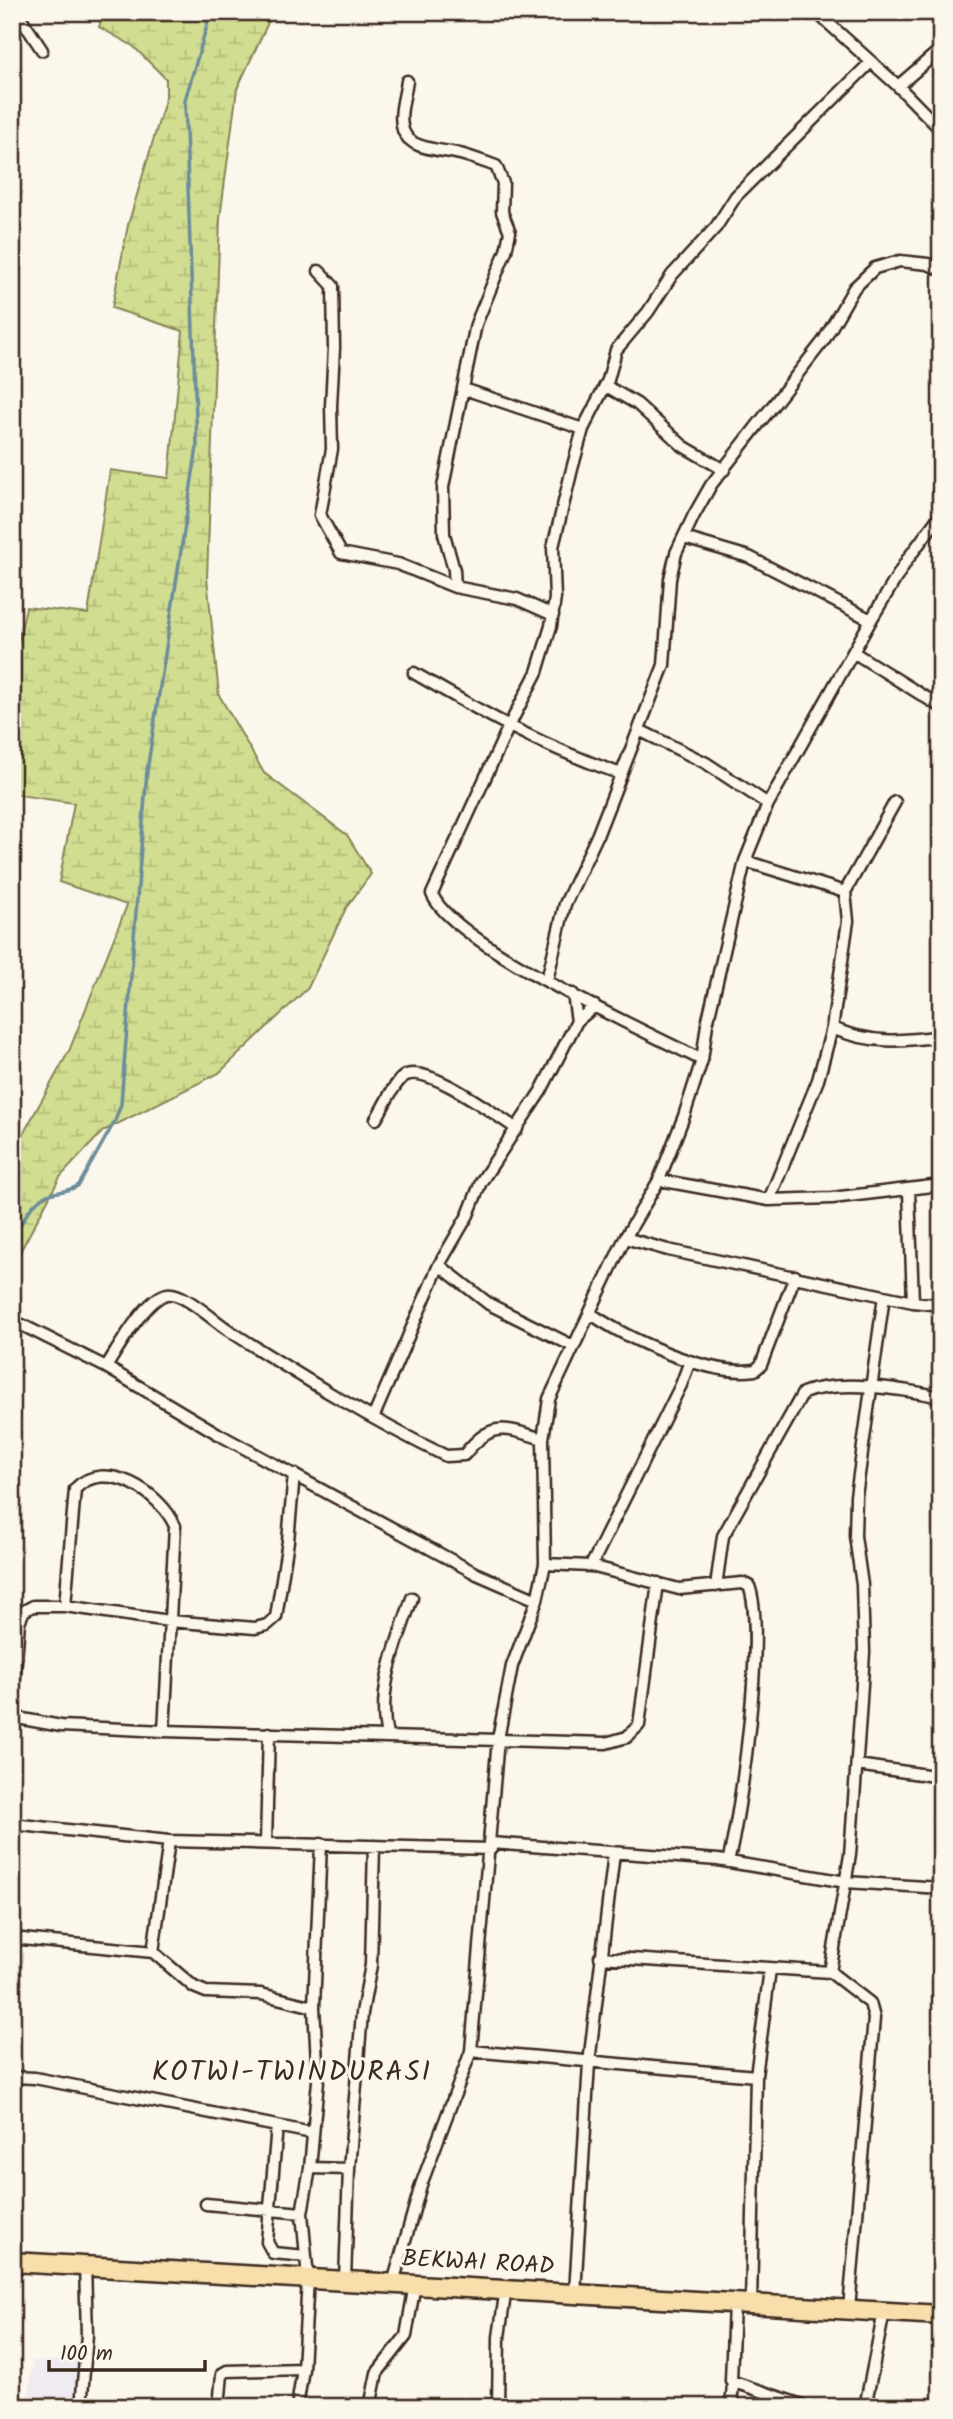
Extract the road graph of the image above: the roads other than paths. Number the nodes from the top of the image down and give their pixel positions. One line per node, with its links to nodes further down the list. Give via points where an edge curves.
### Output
1 (17, 12): 4 (street)
2 (816, 12): 5 (street)
3 (941, 49): 7 (street)
4 (42, 50)
5 (871, 62): 7 (street); 11 (street, via 736,196 616,350)
6 (407, 81): 12 (street, via 401,113 407,138 426,148 496,166 503,183 502,212 510,232 476,324)
7 (898, 86): 8 (street)
8 (941, 130)
9 (941, 270): 14 (street, via 900,261 875,268 854,288 824,340)
10 (319, 271): 17 (street, via 332,286 334,348 332,449 320,515 341,553 410,568)
11 (606, 386): 13 (street); 14 (street, via 637,404 683,446)
12 (464, 389): 13 (street); 17 (street, via 442,499)
13 (583, 429): 18 (street, via 553,547)
14 (724, 470): 16 (street, via 701,502)
15 (941, 514): 19 (street)
16 (684, 538): 19 (street, via 749,558); 24 (street, via 670,579 664,665)
17 (455, 587): 18 (street, via 517,599)
18 (553, 615): 23 (street, via 537,672)
19 (871, 620): 20 (street)
20 (853, 652): 22 (street); 27 (street)
21 (414, 673): 23 (street)
22 (941, 707)
23 (508, 727): 25 (street, via 561,753); 30 (street, via 432,894 446,916 473,937)
24 (639, 730): 25 (street); 27 (street, via 706,763)
25 (621, 774): 30 (street, via 565,904)
26 (895, 802): 29 (street)
27 (768, 804): 28 (street)
28 (745, 862): 29 (street); 36 (street)
29 (845, 892): 34 (street, via 848,921)
30 (547, 980): 31 (street)
31 (573, 994): 32 (street); 33 (street)
32 (595, 1006): 33 (street); 36 (street)
33 (577, 1021): 38 (street)
34 (832, 1028): 35 (street, via 858,1039 903,1042); 42 (street, via 817,1080)
35 (941, 1036)
36 (702, 1060): 39 (street)
37 (376, 1119): 38 (street, via 402,1078 413,1072 453,1088)
38 (517, 1129): 44 (street, via 492,1163)
39 (659, 1180): 42 (street); 43 (street)
40 (941, 1185): 41 (street)
41 (909, 1190): 42 (street); 47 (street)
42 (769, 1200)
43 (625, 1238): 45 (street); 49 (street)
44 (439, 1265): 51 (street, via 489,1304); 56 (street)
45 (795, 1276): 46 (street); 52 (street, via 761,1365 747,1371)
46 (884, 1296): 47 (street); 54 (street)
47 (913, 1302): 48 (street)
48 (941, 1305)
49 (590, 1312): 51 (street); 52 (street, via 634,1339)
50 (22, 1325): 53 (street)
51 (573, 1346): 57 (street, via 549,1399)
52 (690, 1361): 60 (street)
53 (106, 1367): 56 (street, via 134,1324 170,1293); 58 (street)
54 (873, 1388): 55 (street); 62 (street, via 803,1393 723,1536); 72 (street, via 855,1515 864,1652)
55 (941, 1397)
56 (373, 1418): 57 (street, via 446,1456 464,1455 478,1437 500,1428)
57 (543, 1439): 59 (street)
58 (294, 1474): 64 (street, via 477,1574); 66 (street, via 276,1617 255,1628)
59 (545, 1564): 60 (street); 64 (street)
60 (591, 1566): 61 (street)
61 (658, 1583): 62 (street, via 679,1589); 71 (street, via 639,1725 627,1737 606,1743)
62 (716, 1586): 81 (street, via 749,1586 754,1608 747,1738)
63 (412, 1598): 70 (street, via 386,1685 383,1719)
64 (537, 1600): 71 (street, via 512,1666)
65 (65, 1606): 66 (street); 66 (street, via 75,1489 93,1475 110,1475 134,1486 170,1513 175,1526); 67 (street, via 33,1606 24,1611 19,1622)
66 (169, 1621): 68 (street)
67 (12, 1715): 68 (street, via 61,1726)
68 (163, 1731): 69 (street)
69 (269, 1733): 70 (street); 76 (street)
70 (387, 1736): 71 (street)
71 (498, 1739): 79 (street)
72 (857, 1765): 73 (street); 82 (street)
73 (941, 1777)
74 (12, 1824): 75 (street)
75 (169, 1841): 76 (street); 85 (street)
76 (266, 1841): 77 (street)
77 (321, 1844): 78 (street); 89 (street)
78 (374, 1846): 79 (street); 97 (street, via 371,1965 362,2013)
79 (491, 1846): 80 (street); 90 (street)
80 (614, 1853): 81 (street); 86 (street)
81 (728, 1862): 82 (street)
82 (846, 1882): 83 (street); 88 (street)
83 (941, 1888)
84 (12, 1938): 85 (street)
85 (153, 1952): 89 (street, via 206,1992 261,1994)
86 (600, 1956): 87 (street); 91 (street)
87 (770, 1969): 88 (street); 92 (street)
88 (830, 1972): 111 (street, via 870,2003 874,2018)
89 (314, 2007): 95 (street, via 318,2081)
90 (471, 2051): 91 (street); 106 (street, via 421,2185)
91 (589, 2063): 92 (street); 109 (street)
92 (756, 2076): 110 (street)
93 (12, 2077): 94 (street)
94 (277, 2126): 95 (street); 99 (street)
95 (312, 2133): 96 (street)
96 (310, 2168): 97 (street); 100 (street)
97 (349, 2169): 105 (street)
98 (206, 2204): 99 (street)
99 (268, 2210): 100 (street); 101 (street, via 268,2249)
100 (302, 2214): 101 (street)
101 (306, 2256): 104 (street)
102 (12, 2262): 103 (highway, BEKWAI ROAD)
103 (85, 2264): 104 (highway, BEKWAI ROAD); 116 (street, via 87,2335)
104 (308, 2278): 105 (highway, BEKWAI ROAD); 114 (street)
105 (345, 2280): 106 (highway, BEKWAI ROAD)
106 (393, 2283): 107 (highway, BEKWAI ROAD)
107 (415, 2284): 108 (highway, BEKWAI ROAD); 119 (street, via 406,2336 377,2373)
108 (507, 2288): 109 (highway, BEKWAI ROAD); 120 (street, via 499,2337)
109 (575, 2293): 110 (highway, BEKWAI ROAD)
110 (743, 2303): 111 (highway, BEKWAI ROAD); 115 (street, via 730,2377)
111 (849, 2309): 112 (highway, BEKWAI ROAD)
112 (884, 2312): 113 (highway, BEKWAI ROAD); 123 (street)
113 (941, 2315)
114 (303, 2369): 117 (street, via 227,2371 219,2382); 118 (street)
115 (733, 2384): 121 (street); 122 (street)
116 (81, 2407)
117 (219, 2407)
118 (297, 2407)
119 (370, 2407)
120 (498, 2407)
121 (731, 2407)
122 (808, 2407)
123 (865, 2407)

